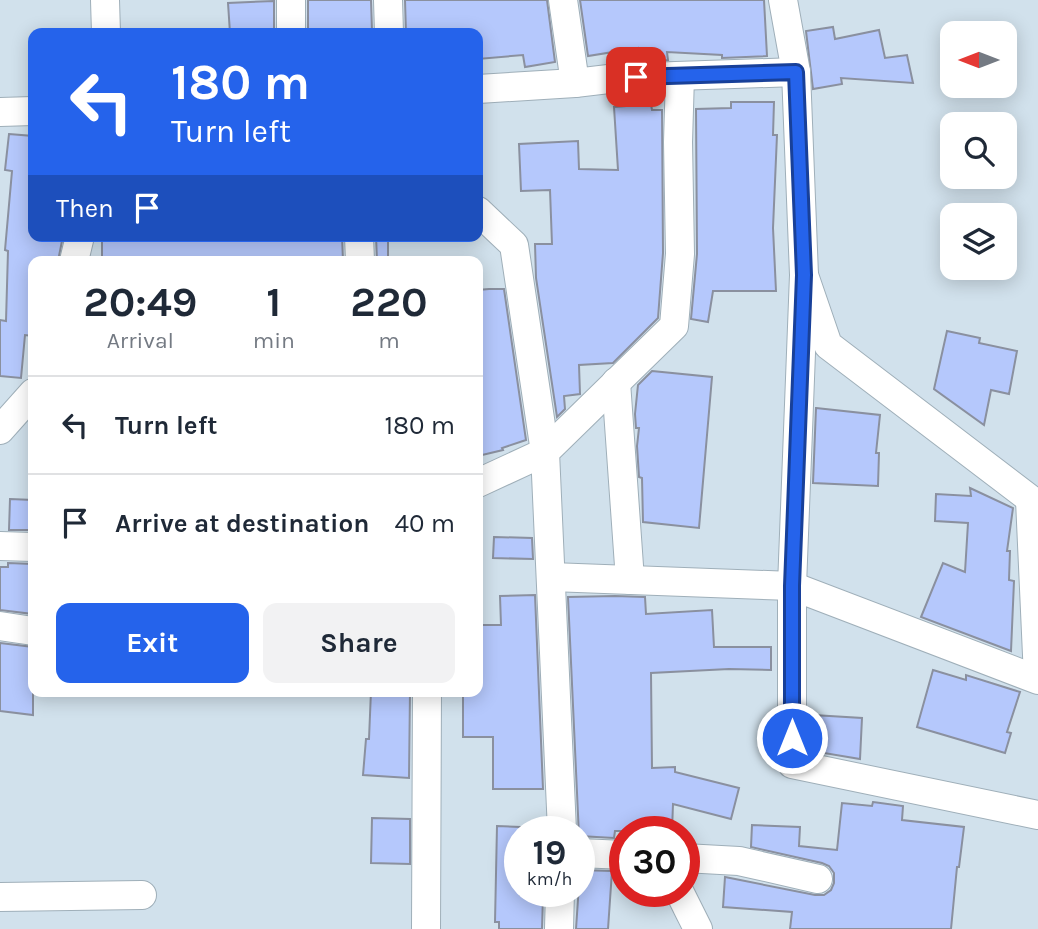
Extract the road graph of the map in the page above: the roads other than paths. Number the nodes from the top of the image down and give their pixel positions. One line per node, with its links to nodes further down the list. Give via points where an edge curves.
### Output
1 (105, 0): 6 (street)
2 (291, 0): 7 (street)
3 (388, 0): 8 (street)
4 (564, 0): 11 (street)
5 (783, 0): 9 (street)
6 (106, 28)
7 (291, 28)
8 (389, 28)
9 (796, 72): 10 (street); 16 (street)
10 (680, 76): 11 (street); 17 (street, via 680,254 674,326)
11 (575, 83): 12 (street)
12 (483, 89)
13 (28, 111): 14 (street)
14 (0, 112)
15 (483, 216): 20 (street, via 514,245)
16 (804, 275): 22 (street, via 828,345); 27 (street)
17 (617, 382): 20 (street); 26 (street)
18 (28, 399): 19 (street)
19 (0, 430)
20 (545, 452): 21 (street); 25 (street)
21 (483, 481)
22 (1034, 503): 30 (street)
23 (0, 547): 24 (street)
24 (28, 547)
25 (551, 577): 26 (street); 33 (street)
26 (631, 580): 27 (street)
27 (792, 586): 30 (street); 32 (street, via 792,764)
28 (0, 626): 29 (street)
29 (28, 630)
30 (1038, 678)
31 (427, 697): 40 (street)
32 (1038, 815)
33 (561, 816)
34 (700, 859): 35 (street, via 739,861)
35 (818, 879)
36 (142, 895): 37 (street)
37 (0, 897)
38 (560, 907): 41 (street)
39 (687, 907): 42 (street)
40 (426, 929)
41 (559, 929)
42 (698, 929)

